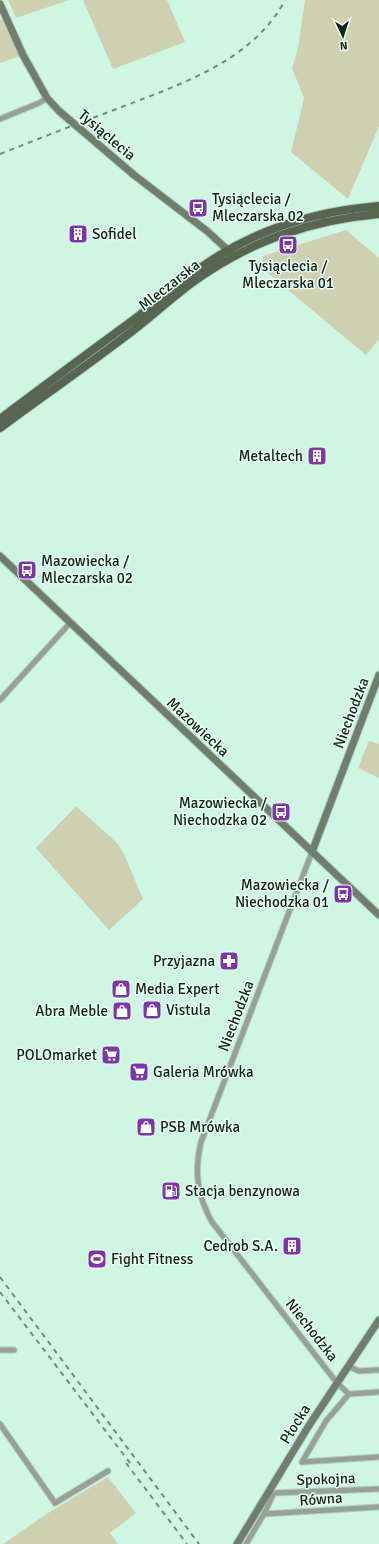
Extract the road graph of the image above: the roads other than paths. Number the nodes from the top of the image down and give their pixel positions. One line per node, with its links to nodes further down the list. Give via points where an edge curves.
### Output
1 (0, 4): 2 (street, Tysiąclecia, via 23,54)
2 (48, 98): 3 (street); 6 (street, Tysiąclecia, via 74,125 134,175 188,215)
3 (0, 119)
4 (379, 206): 6 (main road, Mleczarska, via 330,212 292,222 274,228)
5 (379, 214): 6 (main road, Mleczarska, via 305,226)
6 (231, 253): 7 (main road, Mleczarska, via 188,276); 8 (main road, Mleczarska)
7 (0, 419)
8 (0, 428)
9 (0, 556): 10 (street, Mazowiecka)
10 (70, 623): 12 (street); 13 (street, Mazowiecka)
11 (379, 675): 13 (street, Niechodzka)
12 (0, 700)
13 (312, 852): 14 (street, Mazowiecka); 20 (street, Niechodzka, via 201,1142 197,1178 202,1202 212,1222)
14 (379, 915)
15 (379, 1320): 18 (street, Płocka)
16 (0, 1350): 17 (street)
17 (14, 1350)
18 (348, 1366): 19 (street, via 359,1371); 20 (street, Płocka)
19 (379, 1370)
20 (337, 1383): 22 (street, Niechodzka); 29 (street, Płocka)
21 (379, 1392): 22 (street)
22 (349, 1394): 24 (street, via 326,1421 302,1462)
23 (0, 1424): 25 (street, via 55,1503)
24 (379, 1457)
25 (108, 1471)
26 (379, 1489): 28 (street, Spokojna, via 274,1493)
27 (379, 1507): 28 (street, Równa)
28 (264, 1514): 30 (street)
29 (237, 1544)
30 (246, 1544)

